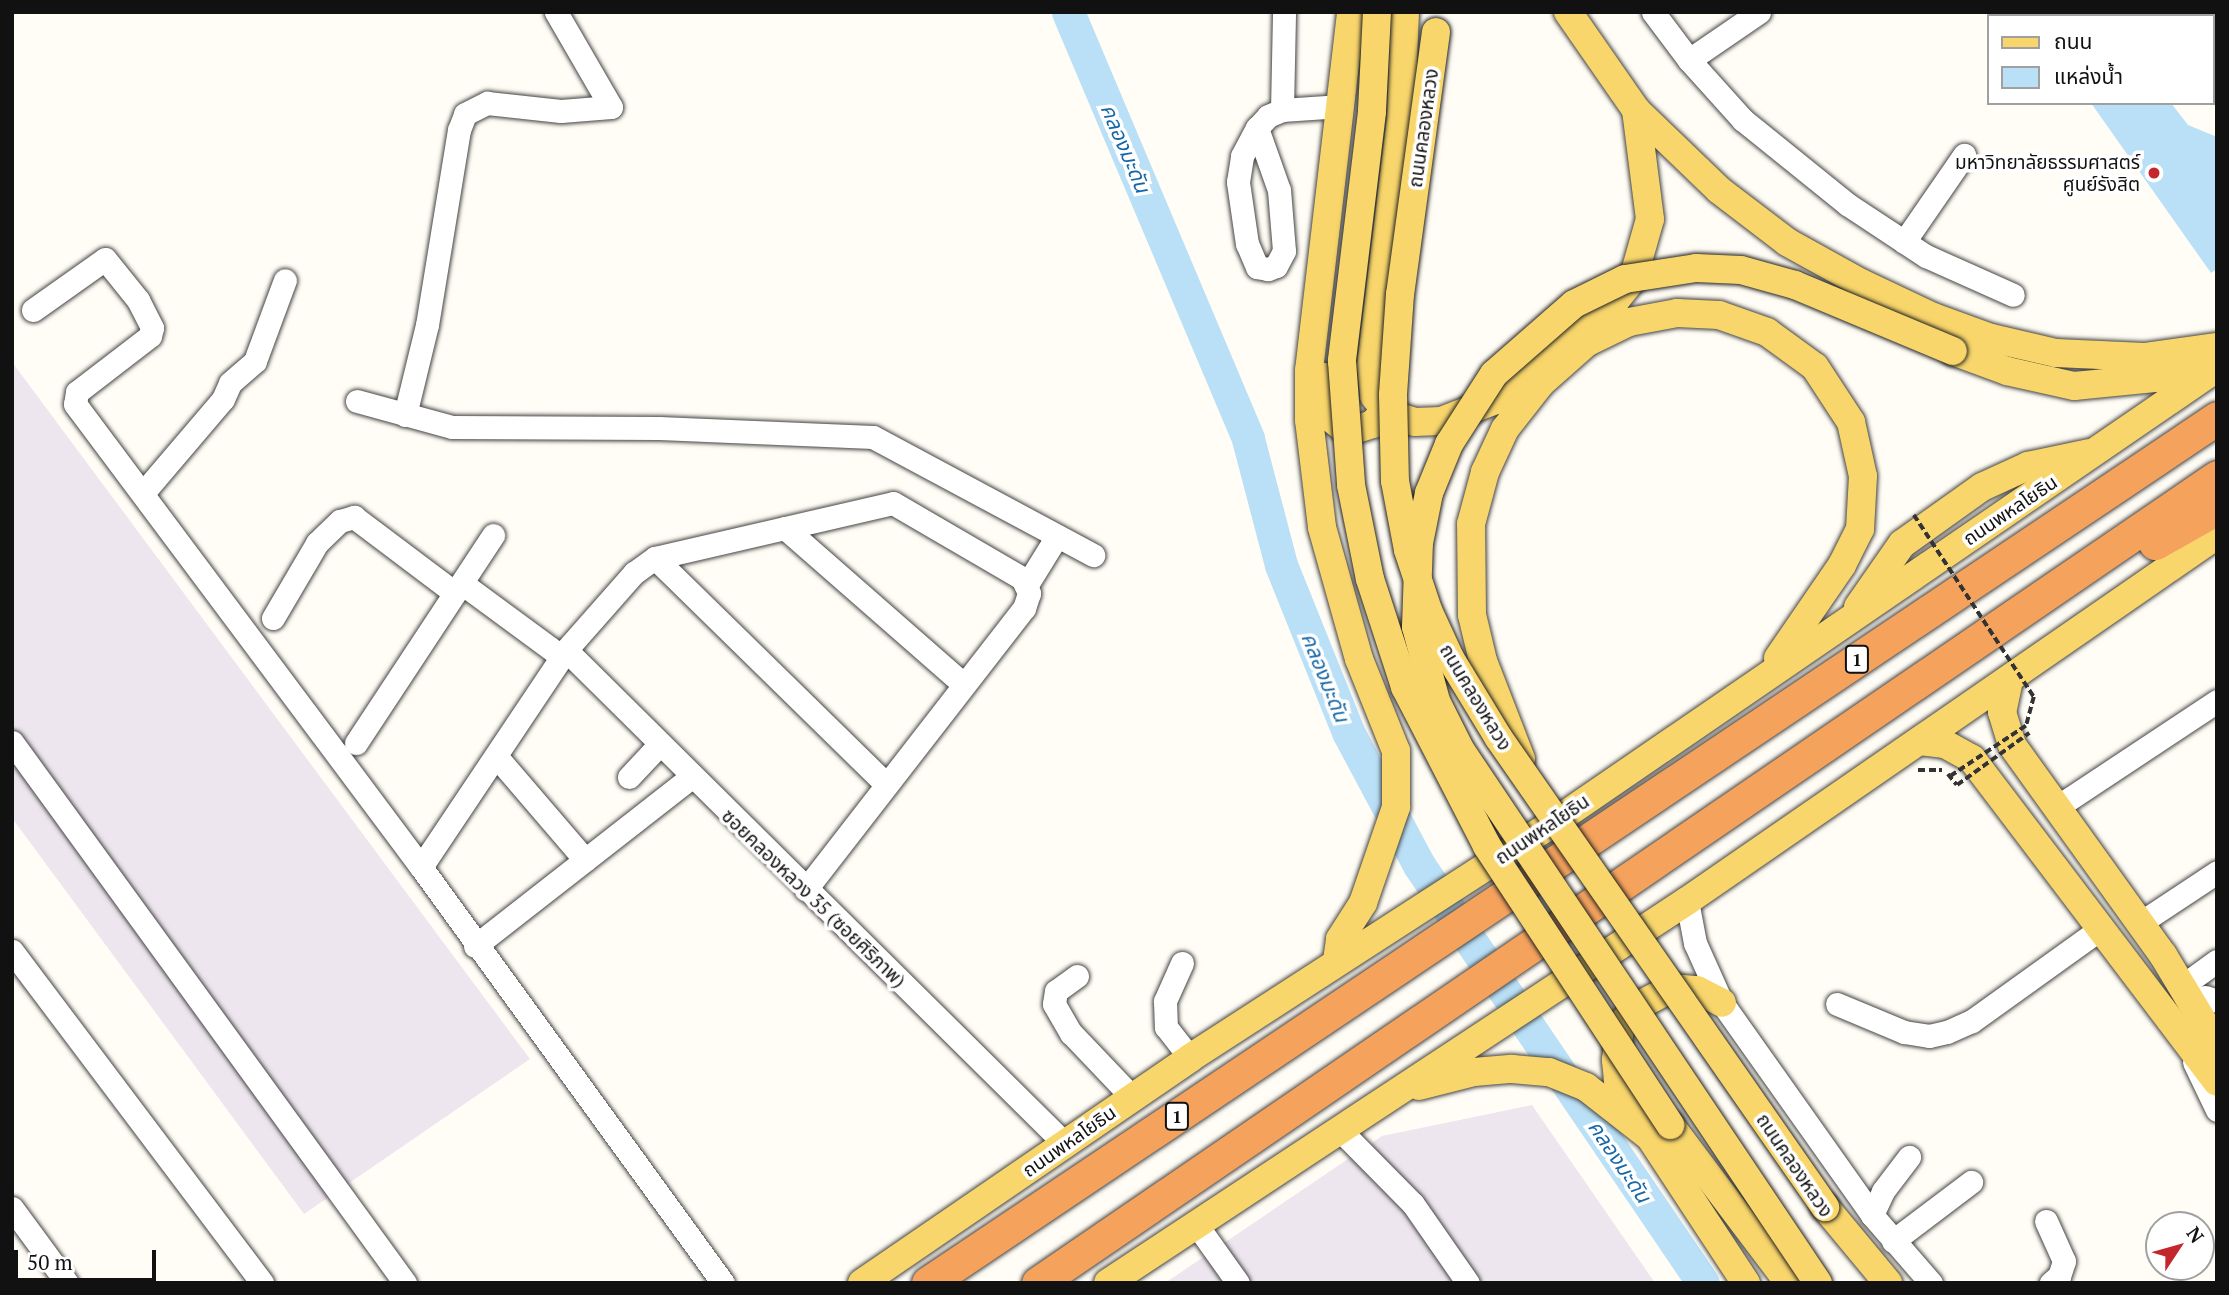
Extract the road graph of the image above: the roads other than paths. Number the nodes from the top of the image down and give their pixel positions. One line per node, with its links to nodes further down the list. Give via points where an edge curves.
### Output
1 (556, 12): 25 (street, via 611,107 561,111 487,103 465,114 427,325)
2 (1284, 12): 12 (street)
3 (1351, 12): 11 (main road)
4 (1377, 12): 81 (main road, bridge, via 1372,112 1342,361 1351,485 1370,579 1405,687 1487,846)
5 (1405, 12): 24 (main road, via 1401,117 1371,366 1374,396)
6 (1568, 12): 13 (main road)
7 (1759, 12): 10 (street)
8 (1656, 13): 10 (street)
9 (1435, 22): 52 (main road, ถนนคลองหลวง, bridge, via 1399,294 1393,395 1395,481 1408,550 1427,610 1471,696)
10 (1689, 61): 16 (street, via 1743,120 1847,204)
11 (1341, 106): 12 (street); 18 (main road)
12 (1282, 110): 14 (street)
13 (1636, 110): 21 (main road, via 1719,190 1787,242 1933,317 1991,338 2056,353 2144,357); 24 (main road, via 1650,219 1646,248 1627,286 1496,400 1470,414 1415,422)
14 (1257, 128): 14 (street, via 1242,156 1238,182 1249,251 1257,267 1268,269 1276,266 1284,251 1279,190)
15 (1964, 155): 16 (street)
16 (1904, 242): 19 (street)
17 (285, 281): 28 (street, via 255,361 230,383 223,399)
18 (1320, 281): 24 (main road, via 1331,418 1348,432 1356,432 1373,424); 66 (main road, via 1309,371 1314,473 1329,552 1359,659 1396,751 1396,807 1363,903 1340,939)
19 (2013, 295)
20 (33, 310): 28 (street, via 105,259 138,300 152,328 150,336 74,398)
21 (2217, 347): 104 (main road, bridge, via 2155,378 2074,386 2007,371 1795,285 1741,270 1696,268 1625,279 1574,304 1494,374 1449,444 1429,494 1419,543 1416,627 1436,701 1460,749)
22 (2217, 368): 41 (main road, ถนนพหลโยธิน / 1, via 2097,452 2028,466 1982,487 1902,544 1853,615)
23 (357, 401): 25 (street)
24 (1385, 410)
25 (405, 415): 33 (street, via 452,426 873,437)
26 (2217, 418): 96 (highway, ถนนพหลโยธิน / 1)
27 (2217, 477): 36 (highway)
28 (144, 494): 57 (street)
29 (2217, 508): 36 (highway, via 2129,557)
30 (785, 528): 35 (street); 37 (street, via 893,503); 43 (street)
31 (493, 535): 38 (street)
32 (2217, 535): 42 (main road)
33 (1057, 537): 34 (street); 37 (street)
34 (1093, 555)
35 (655, 558): 40 (street, via 634,573); 53 (street)
36 (2096, 561): 97 (highway)
37 (1028, 583): 43 (street, via 1024,608)
38 (459, 588): 39 (street, ซอยคลองหลวง 35 (ซอยศิริภาพ), via 354,517 340,521 322,536); 40 (street, ซอยคลองหลวง 35 (ซอยศิริภาพ)); 47 (street)
39 (273, 618)
40 (564, 654): 48 (street, ซอยคลองหลวง 35 (ซอยศิริภาพ)); 49 (street)
41 (1768, 672): 52 (main road, bridge, via 1842,565 1860,529 1863,475 1850,422 1829,384 1799,353 1767,332 1708,315 1641,319 1586,343 1541,383 1505,429 1485,472 1471,524 1472,615 1483,661); 66 (main road, ถนนพหลโยธิน / 1, via 1478,871)
42 (2009, 680): 45 (main road); 54 (main road, via 2002,712 2012,745)
43 (963, 684): 53 (street)
44 (2217, 701): 54 (street)
45 (1920, 741): 55 (main road, via 1945,744 1972,759); 60 (main road)
46 (12, 742): 93 (street)
47 (356, 743)
48 (658, 746): 50 (street); 51 (street, ซอยคลองหลวง 35 (ซอยศิริภาพ))
49 (496, 756): 56 (street); 57 (street)
50 (629, 777)
51 (690, 778): 56 (street); 59 (street, ซอยคลองหลวง 35 (ซอยศิริภาพ))
52 (1529, 780): 85 (main road, ถนนคลองหลวง, bridge)
53 (885, 783): 59 (street)
54 (2064, 816): 55 (main road); 61 (main road)
55 (2038, 848): 62 (main road)
56 (585, 860): 63 (street)
57 (421, 867): 63 (street)
58 (2217, 872): 61 (street)
59 (806, 888): 82 (street, ซอยคลองหลวง 35 (ซอยศิริภาพ))
60 (1687, 901): 71 (street, via 1695,943); 77 (main road)
61 (2140, 923): 65 (main road)
62 (2100, 929): 72 (street, via 1972,1021 1947,1032 1929,1036 1904,1032); 74 (main road)
63 (475, 946): 94 (street)
64 (12, 951): 92 (street)
65 (2163, 955): 70 (main road); 73 (main road)
66 (1337, 961): 75 (main road, ถนนพหลโยธิน / 1)
67 (2217, 961): 70 (street)
68 (1182, 963): 75 (street, via 1165,1001 1166,1027)
69 (1077, 976): 78 (street, via 1056,991 1054,1004 1071,1033)
70 (2207, 997)
71 (1723, 1003): 81 (main road, via 1697,990 1672,988 1636,1007 1620,1026 1618,1080); 87 (street)
72 (1838, 1004)
73 (2217, 1045)
74 (2188, 1050): 76 (main road); 79 (street)
75 (1189, 1058): 78 (main road, ถนนพหลโยธิน / 1)
76 (2217, 1082)
77 (1395, 1092): 80 (main road); 81 (main road, via 1474,1072 1549,1072 1586,1087)
78 (1132, 1097): 82 (main road, ถนนพหลโยธิน / 1)
79 (2217, 1110)
80 (1339, 1129): 89 (main road); 100 (street, via 1413,1205)
81 (1660, 1131): 101 (main road); 102 (main road); 103 (main road)
82 (1065, 1144): 95 (main road, ถนนพหลโยธิน / 1)
83 (1909, 1157): 87 (street, via 1883,1191)
84 (1971, 1182): 90 (street)
85 (1825, 1207): 105 (main road, ถนนคลองหลวง); 106 (main road)
86 (12, 1208): 91 (street)
87 (1872, 1215): 90 (street)
88 (2046, 1222): 108 (street, via 2064,1261)
89 (1196, 1224): 98 (main road); 99 (street)
90 (1893, 1241): 107 (street)
91 (68, 1283)
92 (262, 1283)
93 (405, 1283)
94 (723, 1283)
95 (862, 1283)
96 (928, 1283)
97 (1038, 1283)
98 (1108, 1283)
99 (1238, 1283)
100 (1468, 1283)
101 (1746, 1283)
102 (1769, 1283)
103 (1789, 1283)
104 (1818, 1283)
105 (1867, 1283)
106 (1888, 1283)
107 (1931, 1283)
108 (2051, 1283)

